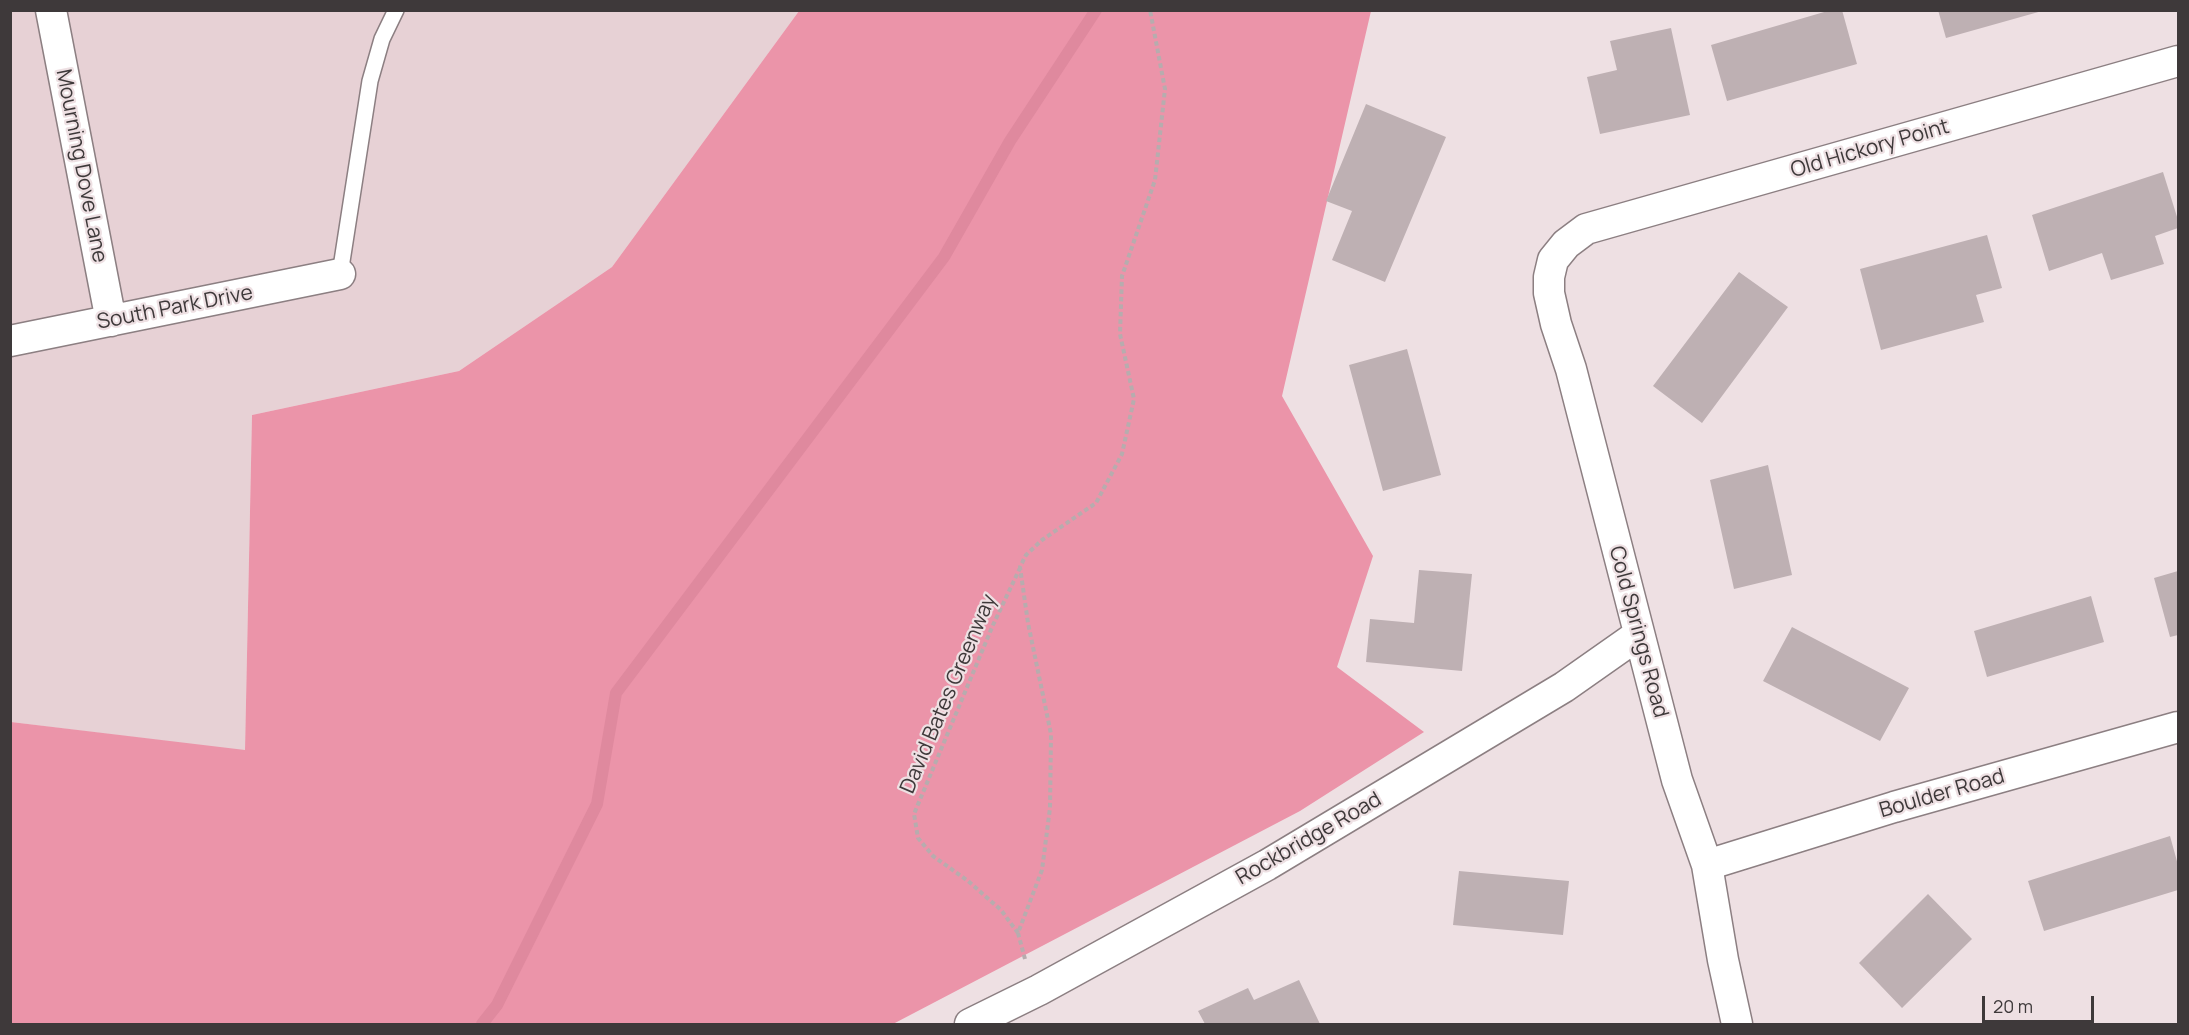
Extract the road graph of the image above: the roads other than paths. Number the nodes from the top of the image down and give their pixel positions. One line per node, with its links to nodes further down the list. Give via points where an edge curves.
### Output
1 (51, 10): 6 (street, Mourning Dove Lane)
2 (396, 10): 5 (lane, via 382,39 370,81)
3 (2178, 61): 4 (street, Old Hickory Point, via 1586,229)
4 (1566, 244): 8 (street, Cold Springs Road, via 1553,260 1549,292)
5 (340, 274): 6 (street, South Park Drive)
6 (111, 321): 7 (street, South Park Drive)
7 (10, 341)
8 (1638, 635): 10 (street, Cold Springs Road, via 1677,780); 11 (street, Rockbridge Road, via 1564,687 1267,865)
9 (2178, 727): 10 (street, Boulder Road, via 1894,807)
10 (1707, 865): 12 (street, Cold Springs Road)
11 (970, 1024)
12 (1737, 1024)

